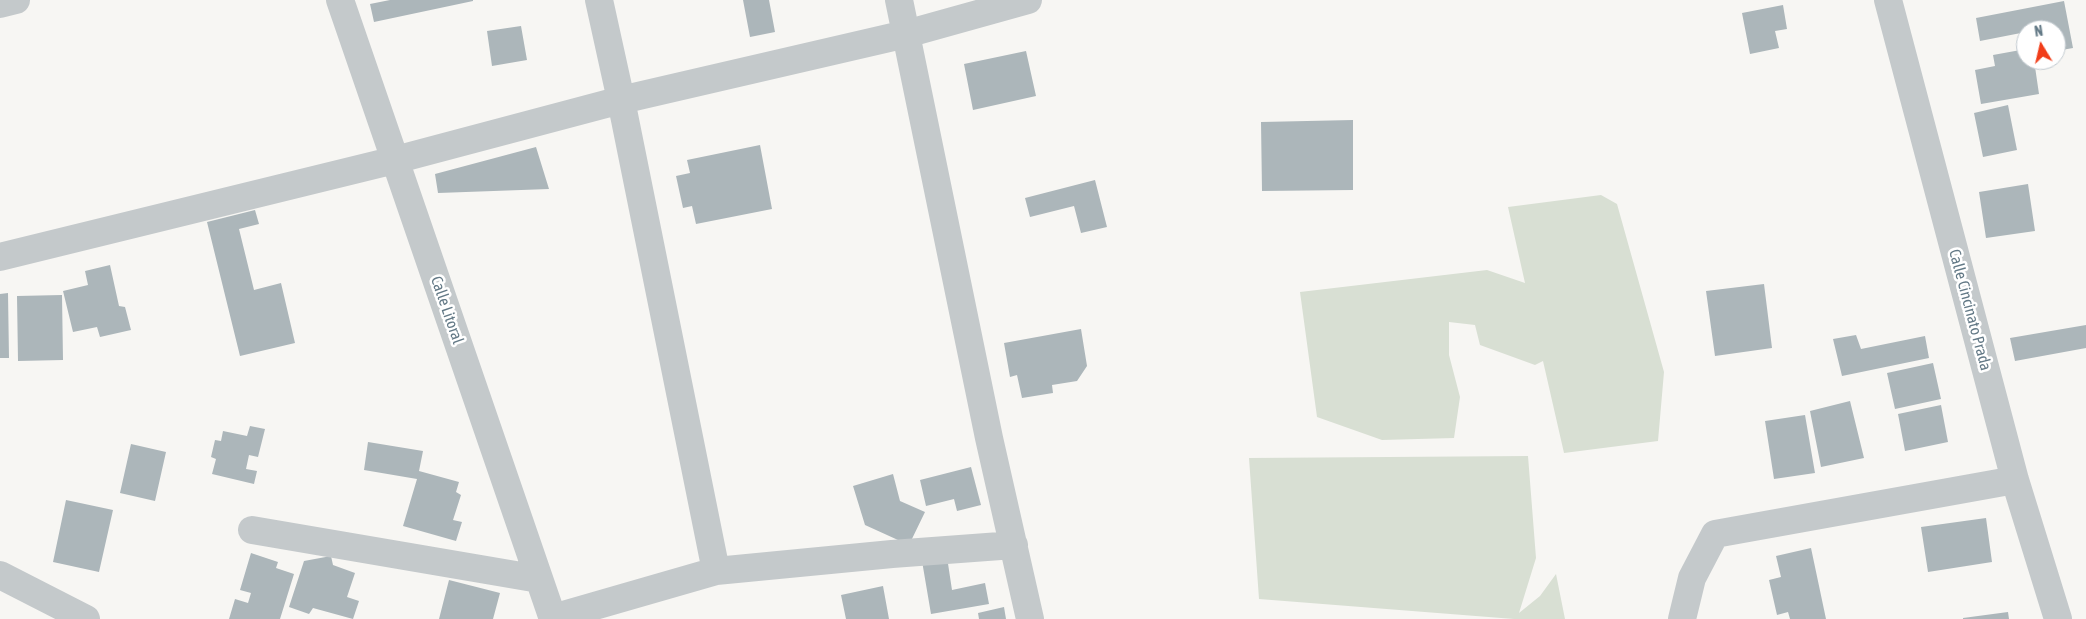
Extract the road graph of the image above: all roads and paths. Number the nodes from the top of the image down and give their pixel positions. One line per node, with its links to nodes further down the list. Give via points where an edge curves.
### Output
1 (16, 0): 7 (street)
2 (340, 0): 10 (street, Calle Litoral)
3 (599, 0): 9 (street)
4 (899, 0): 8 (street)
5 (1028, 0): 8 (street)
6 (1888, 0): 12 (street, Calle Cincinato Prada)
7 (0, 4)
8 (906, 34): 9 (street); 14 (street)
9 (621, 100): 10 (street); 15 (street)
10 (395, 160): 11 (street); 17 (street, Calle Litoral)
11 (0, 257)
12 (2015, 480): 21 (street, via 1715,534 1692,578); 22 (street, Calle Cincinato Prada)
13 (252, 530): 17 (street)
14 (1014, 545): 15 (street); 20 (street)
15 (716, 571): 18 (street)
16 (0, 574): 19 (street)
17 (540, 579): 18 (street, Calle Litoral)
18 (553, 618)
19 (86, 619)
20 (1030, 619)
21 (1682, 619)
22 (2058, 619)

